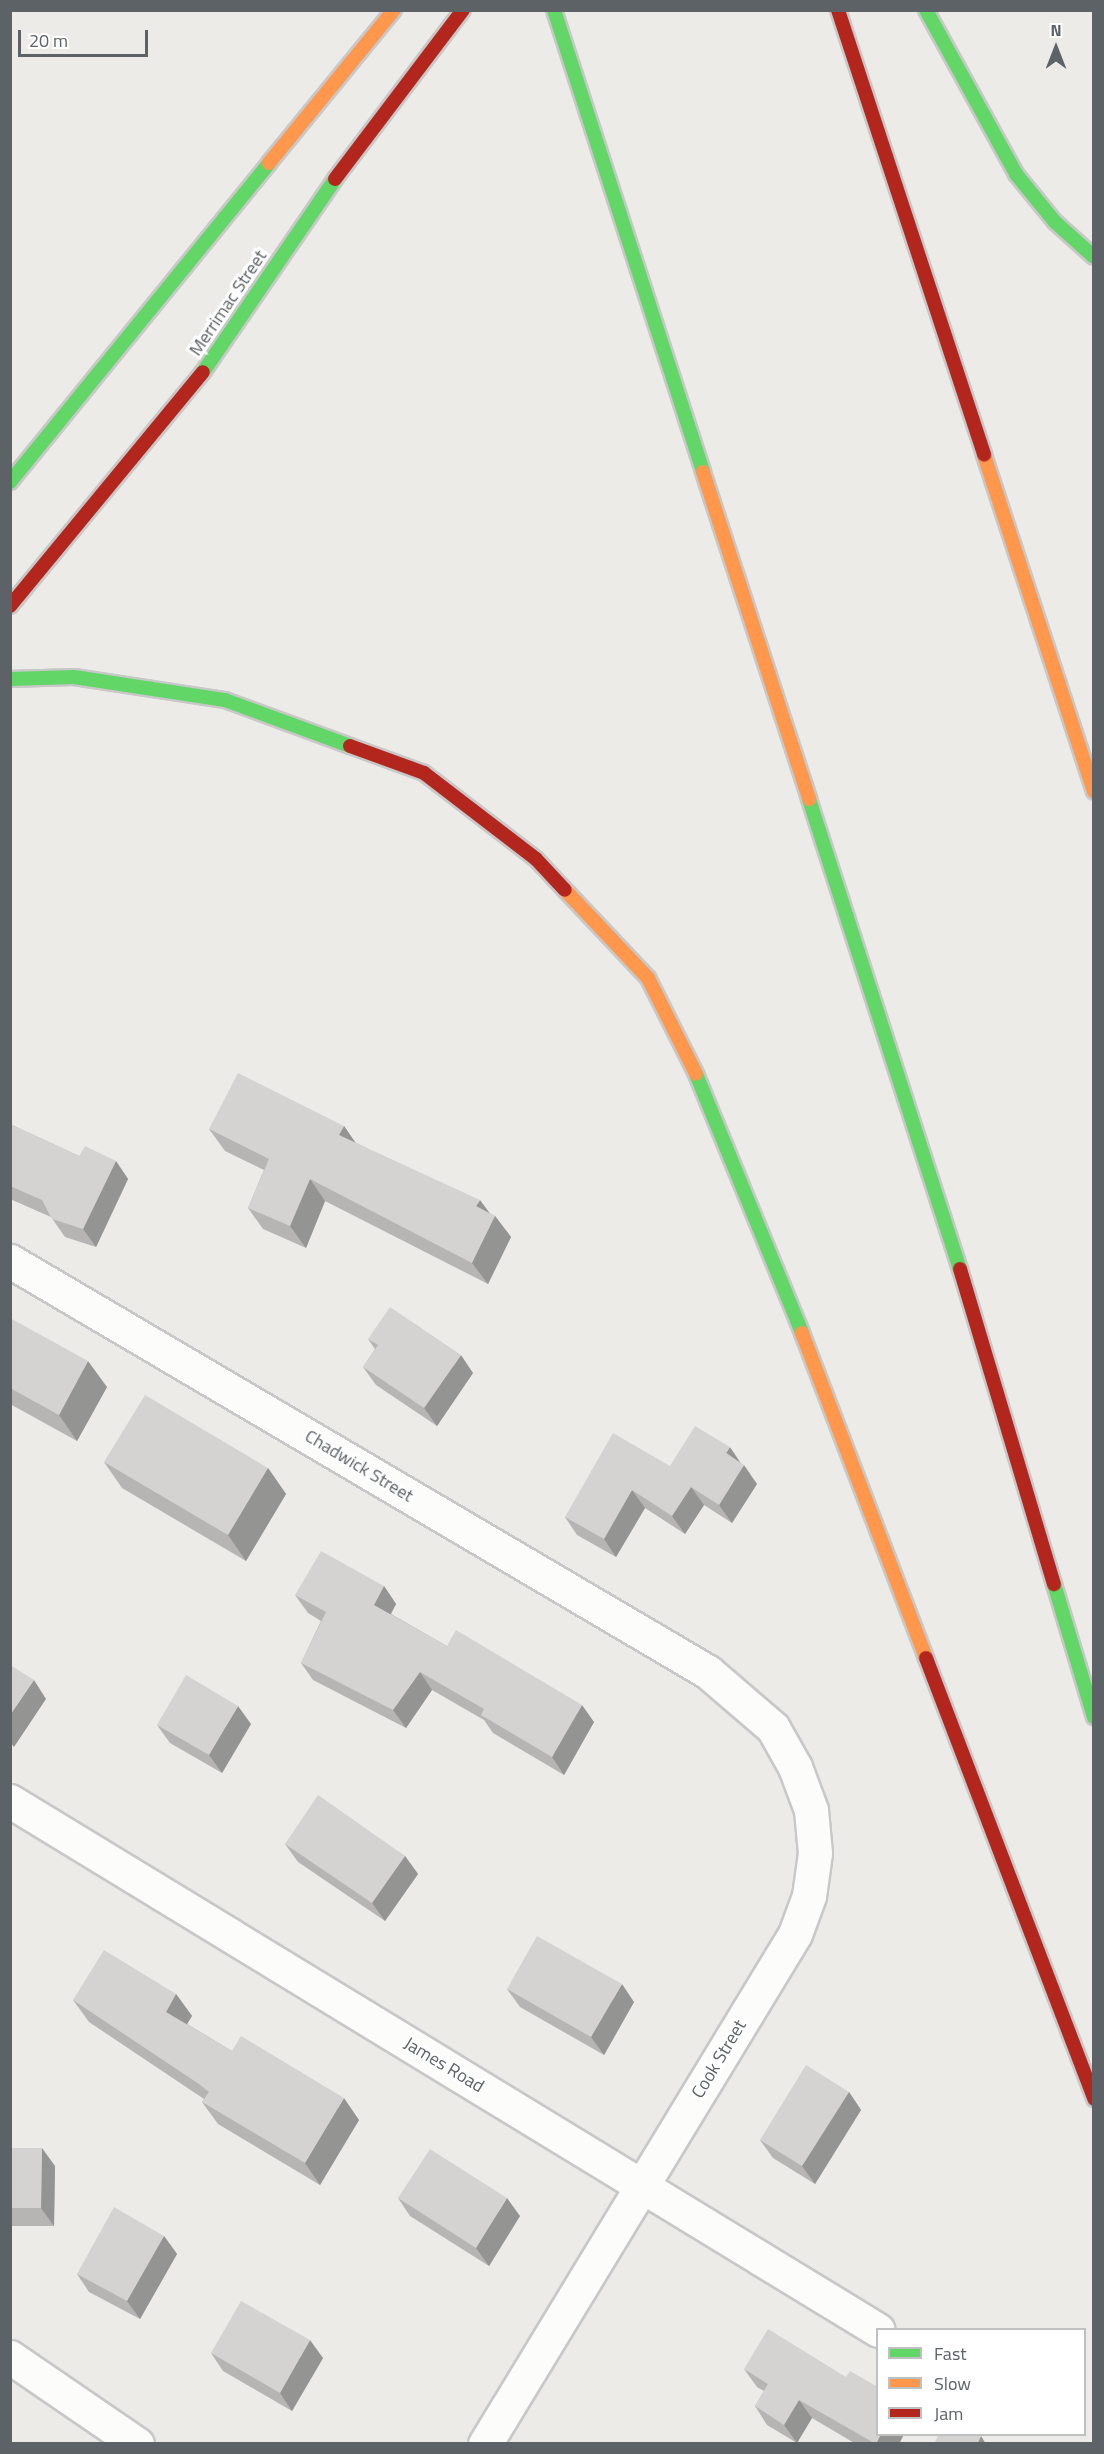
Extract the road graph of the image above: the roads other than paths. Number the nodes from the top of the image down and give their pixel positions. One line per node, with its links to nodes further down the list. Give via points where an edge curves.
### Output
1 (463, 10): 8 (main road, Merrimac Street, via 303,222 216,356)
2 (554, 10): 13 (main road, via 937,1191)
3 (838, 10): 10 (main road)
4 (926, 10): 6 (main road, via 1016,174 1055,222)
5 (393, 12): 7 (main road)
6 (1094, 257)
7 (10, 482)
8 (10, 606)
9 (10, 679): 15 (main road, via 74,677 225,700 424,773 536,859 648,978 700,1082 781,1279)
10 (1094, 791)
11 (10, 1261): 12 (street, Chadwick Street)
12 (708, 1672): 16 (street, Cook Street, via 773,1728 811,1810 815,1853 809,1896 795,1934)
13 (1094, 1717)
14 (10, 1801): 16 (street, James Road)
15 (1094, 2099)
16 (641, 2186): 17 (street, James Road); 20 (street, Cook Street)
17 (876, 2329)
18 (10, 2357): 19 (street)
19 (136, 2444)
20 (484, 2444)

